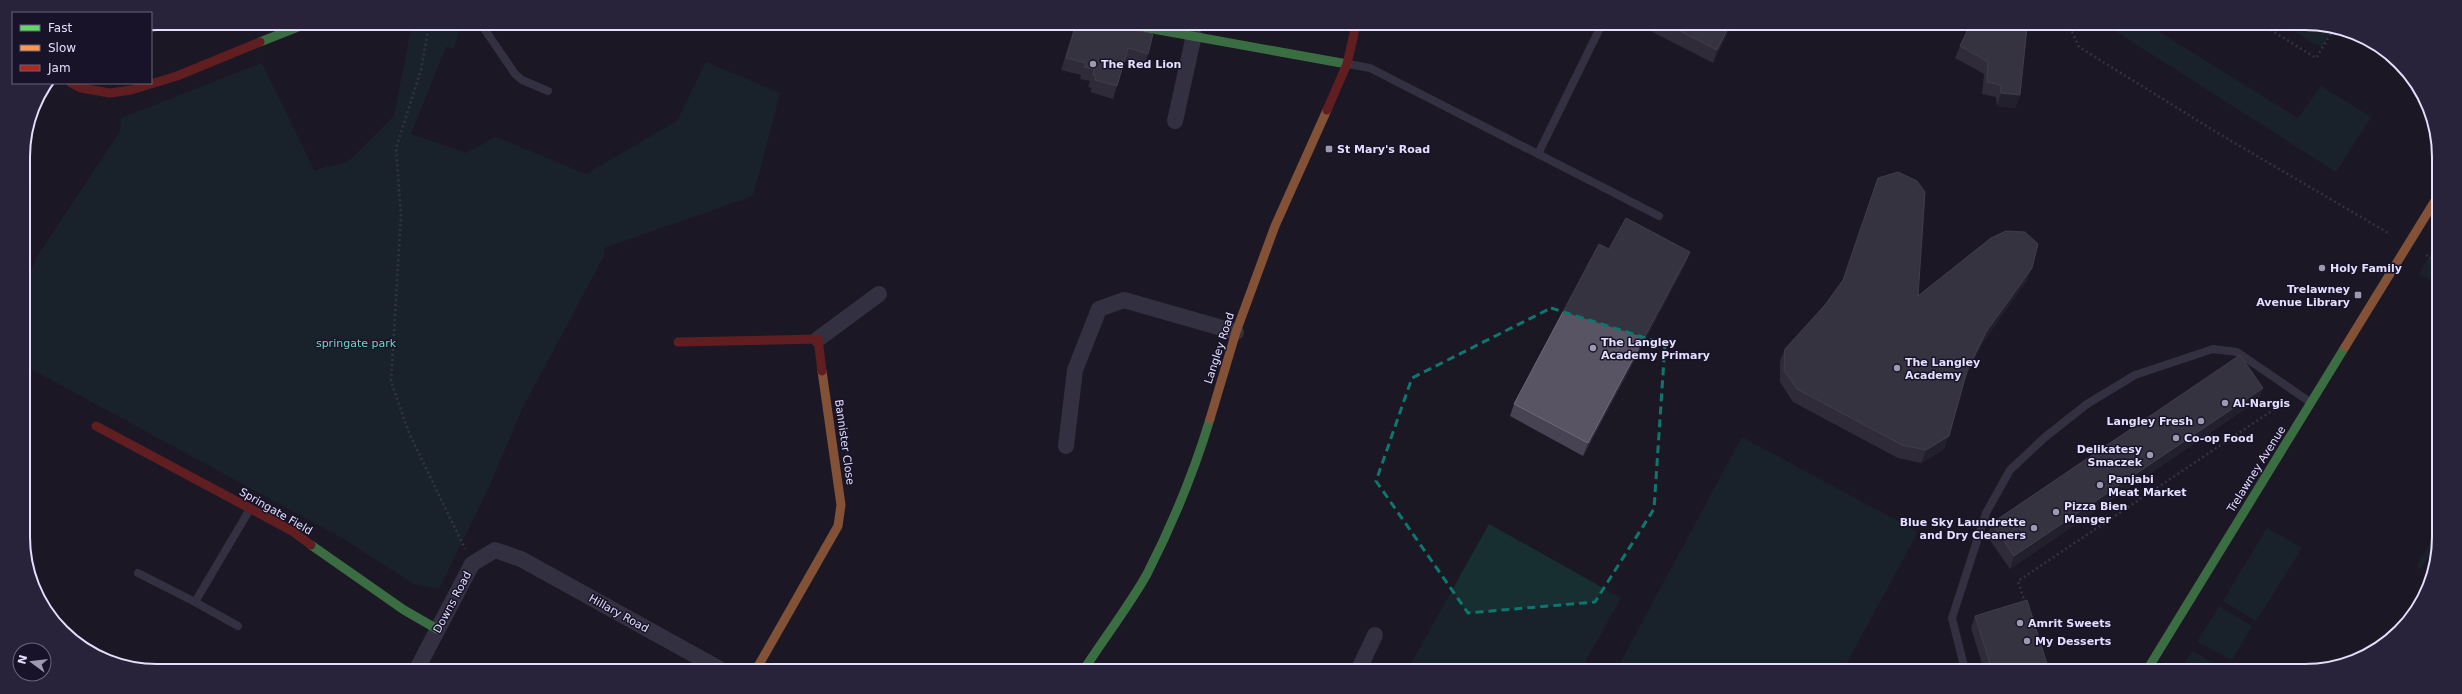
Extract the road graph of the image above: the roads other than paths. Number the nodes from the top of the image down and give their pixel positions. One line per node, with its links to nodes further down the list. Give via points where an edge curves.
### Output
1 (291, 30): 10 (street)
2 (485, 30): 11 (lane, via 515,74 522,80)
3 (1162, 30): 6 (street)
4 (1355, 30): 7 (street, Langley Road)
5 (1599, 30): 13 (lane)
6 (1194, 35): 7 (street); 12 (street)
7 (1347, 64): 13 (lane, via 1370,68); 17 (street, Langley Road, via 1275,226)
8 (73, 84): 9 (street, via 110,94)
9 (151, 84)
10 (152, 84)
11 (548, 91)
12 (1175, 121)
13 (1538, 154): 15 (lane)
14 (2432, 206): 20 (street, Trelawney Avenue)
15 (1659, 216)
16 (879, 294): 18 (street)
17 (1236, 332): 22 (street, via 1124,300 1098,309 1075,370); 33 (street, Langley Road, via 1202,445 1168,530 1146,575)
18 (818, 339): 19 (street); 32 (street, Bannister Close, via 842,505 838,526)
19 (678, 342)
20 (2311, 403): 35 (lane, via 2237,352 2213,349 2135,375 2081,409 2044,438 2010,470 1986,513 1952,618); 36 (street, Trelawney Avenue)
21 (96, 426): 23 (street, Springate Field)
22 (1066, 446)
23 (250, 509): 26 (lane); 28 (street, Springate Field, via 292,531 404,610)
24 (521, 559): 28 (street, Downs Road, via 495,550 472,564); 31 (street, Hillary Road)
25 (138, 573): 26 (lane)
26 (195, 602): 27 (lane)
27 (238, 626)
28 (437, 629): 30 (street, Downs Road)
29 (1375, 635): 34 (street)
30 (420, 664)
31 (711, 664)
32 (759, 664)
33 (1088, 664)
34 (1361, 664)
35 (1964, 664)
36 (2151, 664)

